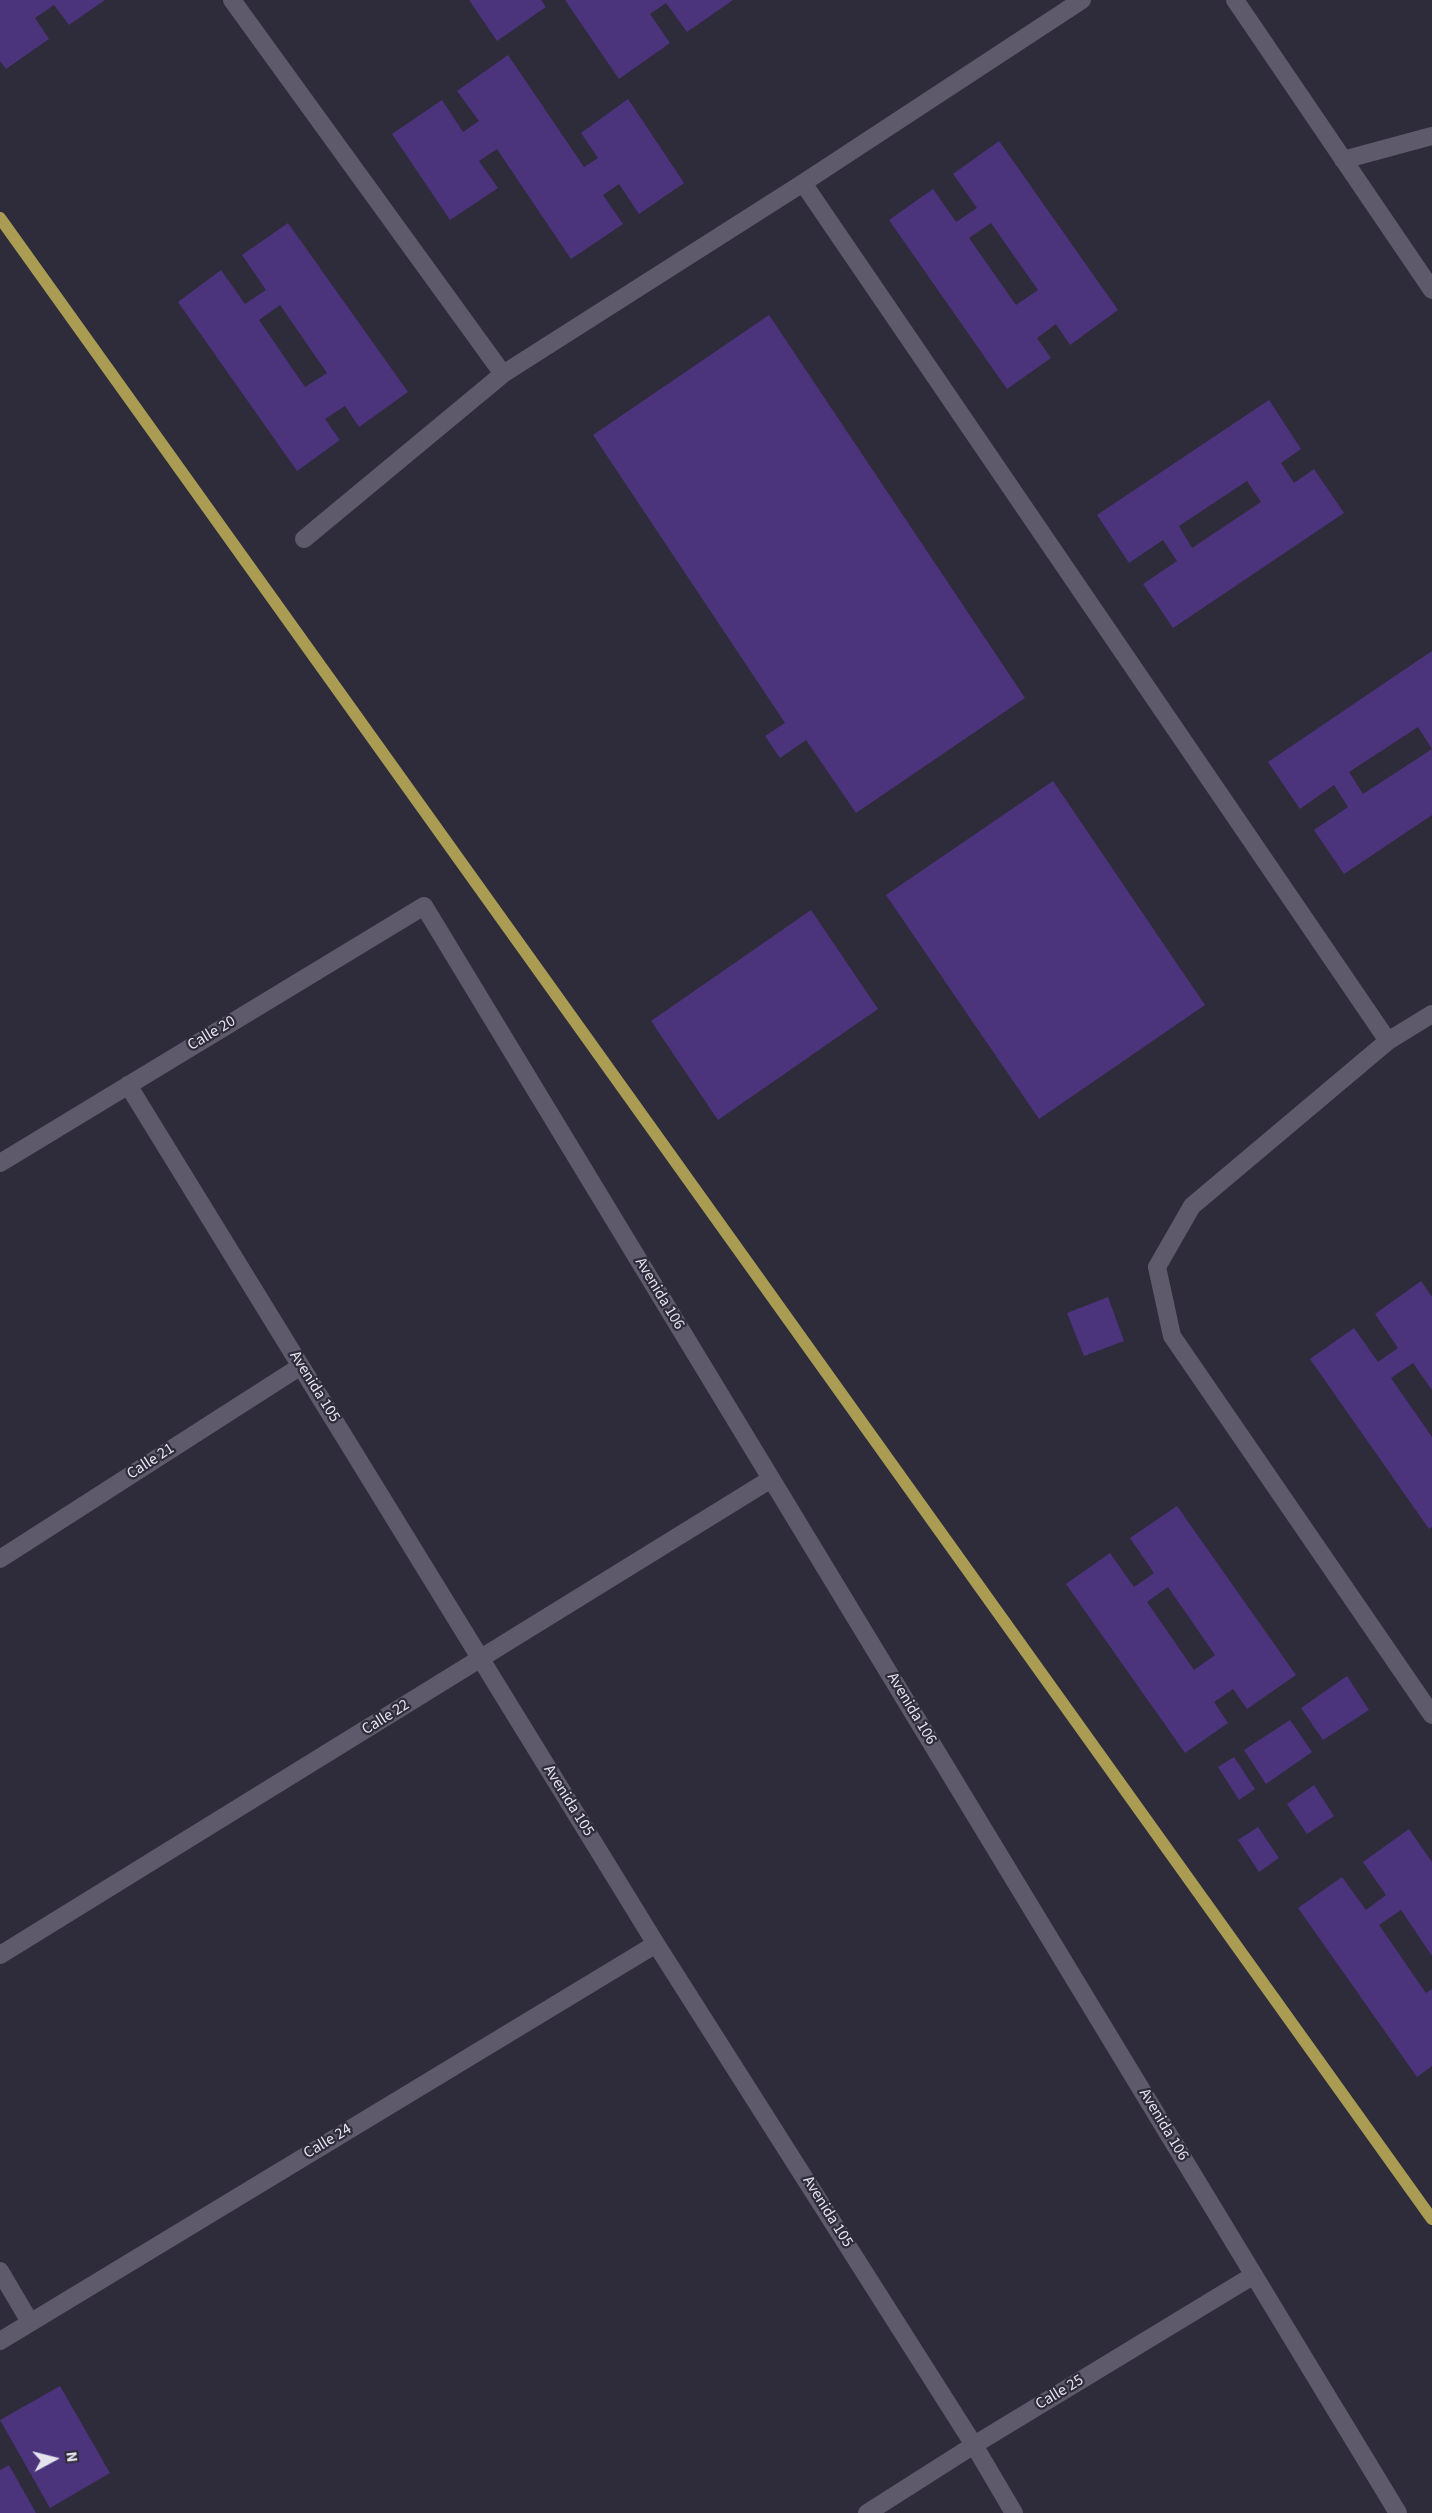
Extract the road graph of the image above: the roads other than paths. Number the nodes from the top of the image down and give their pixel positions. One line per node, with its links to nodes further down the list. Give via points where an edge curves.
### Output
1 (232, 0): 8 (street)
2 (1082, 0): 6 (street)
3 (1235, 0): 5 (street)
4 (1432, 136): 5 (street)
5 (1343, 160): 7 (street)
6 (803, 183): 8 (street); 12 (street)
7 (1432, 290)
8 (503, 374): 9 (street)
9 (304, 539)
10 (424, 906): 13 (street, Calle 20); 16 (street, Avenida 106)
11 (1432, 1014): 12 (street)
12 (1388, 1041): 19 (street, via 1192,1206 1157,1267 1172,1336)
13 (128, 1085): 14 (street, Calle 20); 15 (street, Avenida 105)
14 (0, 1163)
15 (301, 1366): 17 (street, Calle 21); 18 (street, Avenida 105)
16 (771, 1479): 18 (street, Calle 22); 23 (street, Avenida 106)
17 (0, 1559)
18 (481, 1659): 20 (street, Avenida 105); 21 (street, Calle 22)
19 (1432, 1714)
20 (656, 1944): 24 (street, Calle 24); 26 (street, Avenida 105)
21 (0, 1955)
22 (0, 2271): 24 (street)
23 (1254, 2276): 26 (street, Calle 25); 29 (street, Avenida 106)
24 (30, 2322): 25 (street, Calle 24)
25 (0, 2341)
26 (974, 2445): 27 (street, Calle 25); 28 (street, Avenida 105)
27 (867, 2513)
28 (1014, 2513)
29 (1398, 2513)

